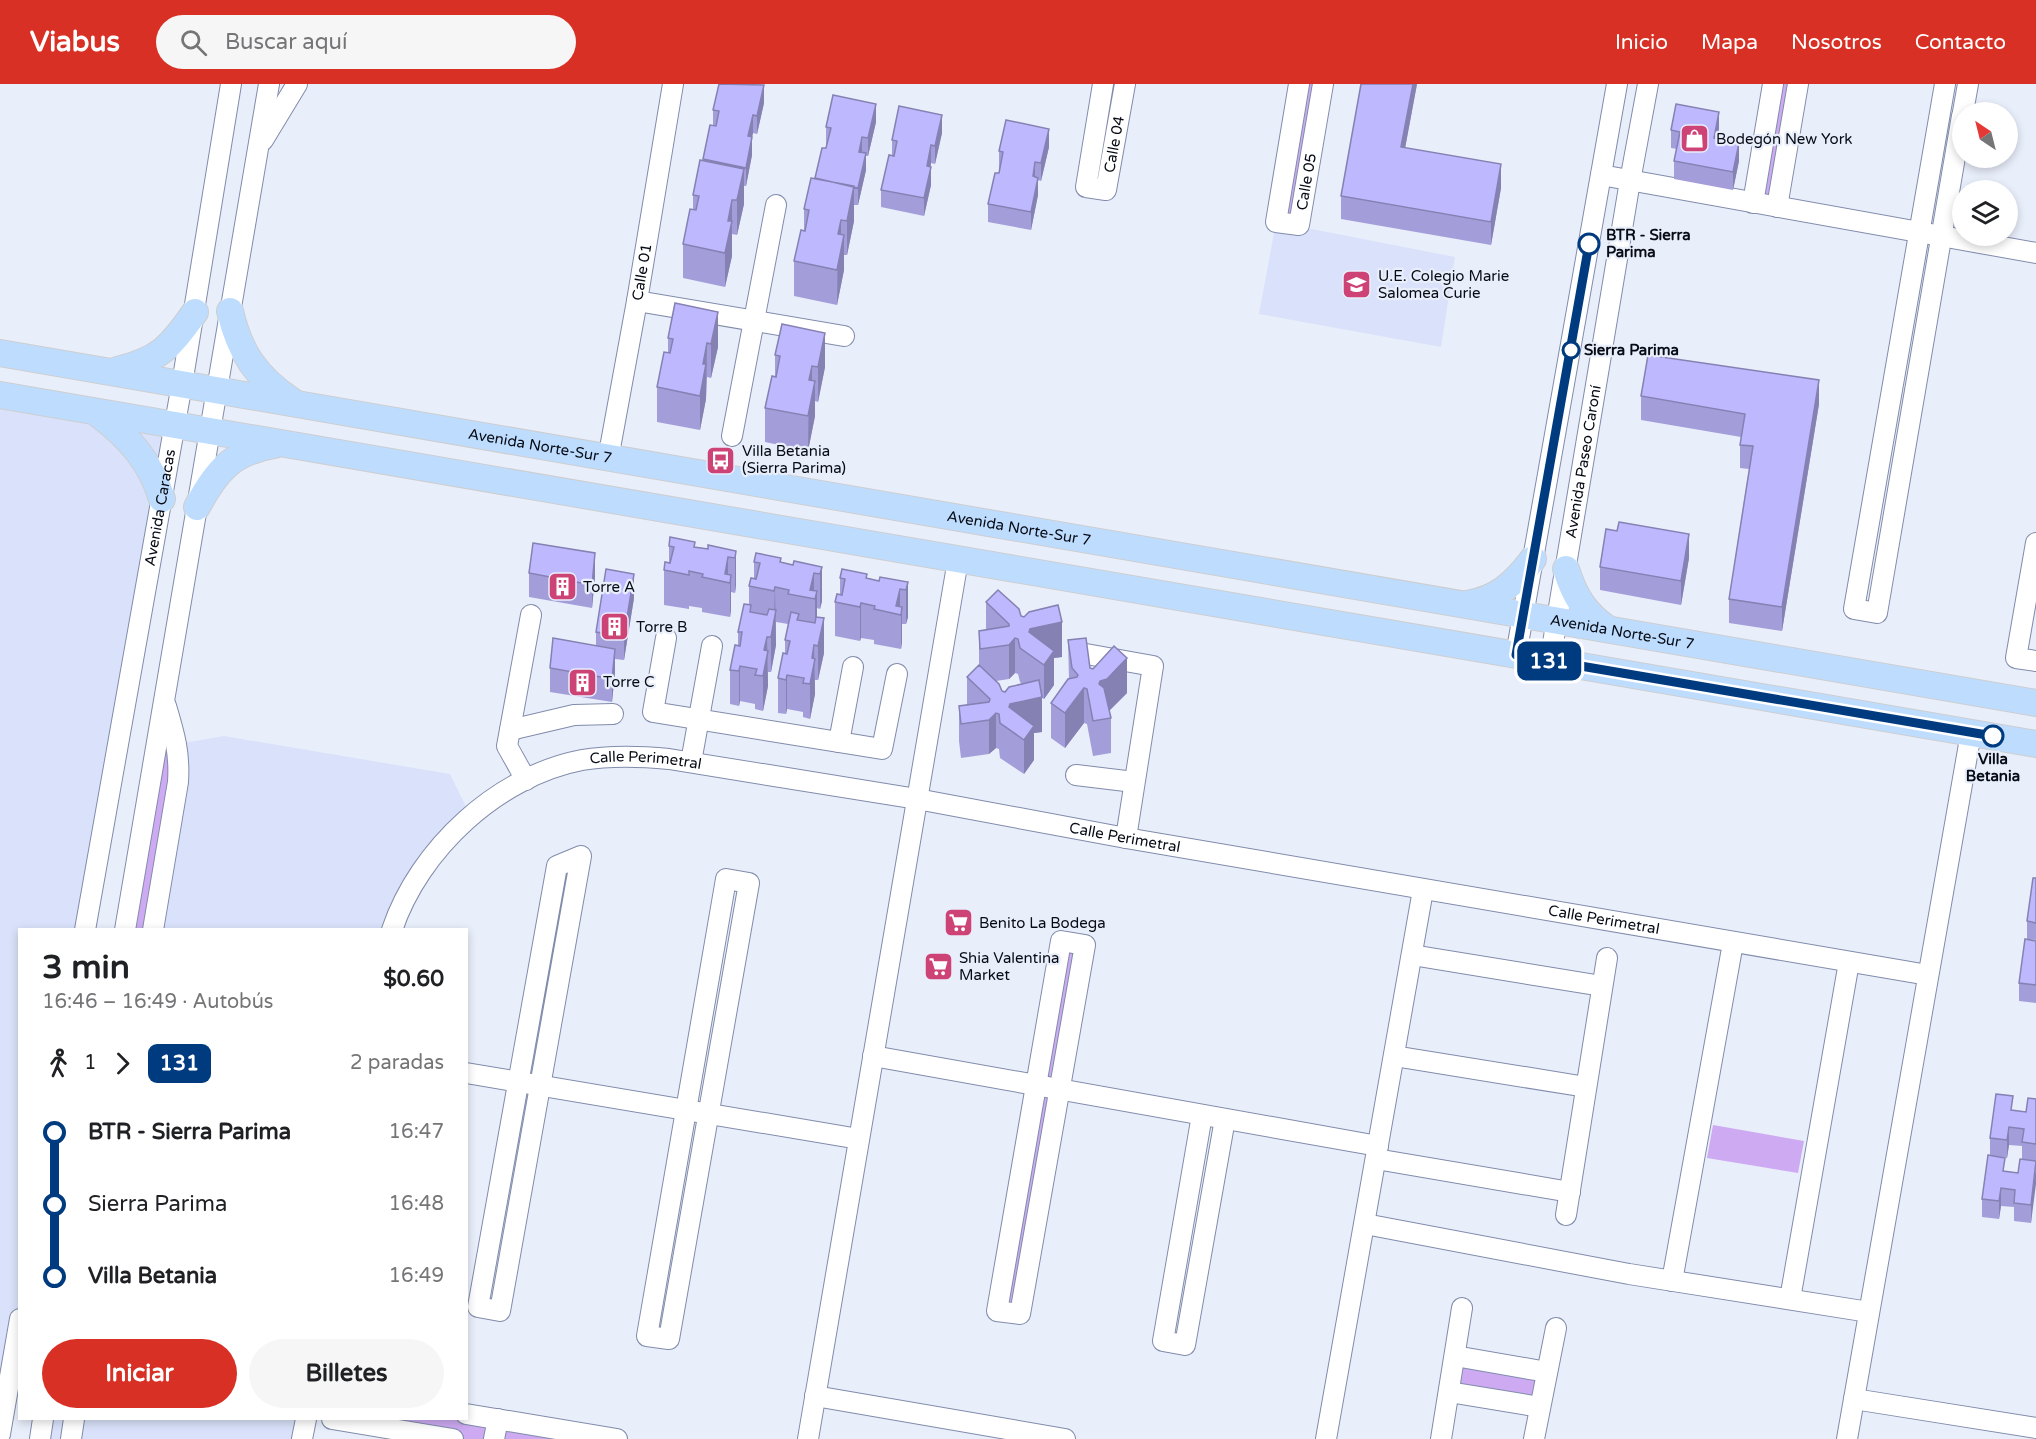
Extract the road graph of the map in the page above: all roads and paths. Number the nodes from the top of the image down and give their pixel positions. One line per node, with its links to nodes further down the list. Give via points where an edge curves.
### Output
1 (231, 84): 28 (street, Avenida Caracas)
2 (269, 84): 16 (street)
3 (297, 84): 16 (street)
4 (673, 84): 26 (street, Calle 01)
5 (1103, 84): 6 (street, Calle 04, via 1086,187 1106,190)
6 (1125, 84)
7 (1299, 84): 8 (street, Calle 05, via 1276,222 1299,225)
8 (1323, 84)
9 (1617, 84): 18 (street)
10 (1648, 84): 19 (street, Avenida Paseo Caroní)
11 (1773, 84): 20 (street)
12 (1798, 84): 22 (street)
13 (1945, 84): 23 (street)
14 (1968, 84): 15 (street)
15 (1964, 102)
16 (258, 147): 27 (street)
17 (1953, 168): 24 (street)
18 (1601, 175): 19 (street); 46 (street)
19 (1630, 181): 20 (street); 48 (street, Avenida Paseo Caroní)
20 (1753, 203): 22 (street)
21 (776, 205): 29 (street)
22 (1777, 207): 23 (street)
23 (1919, 232): 24 (street); 24 (street, via 1854,609 1877,614)
24 (1942, 236): 25 (street)
25 (2036, 253)
26 (637, 301): 29 (street); 42 (street, Calle 01)
27 (230, 311): 34 (street); 36 (main road, via 241,348 252,364 270,385)
28 (195, 312): 32 (main road, via 158,356); 33 (street, Avenida Caracas)
29 (754, 320): 30 (street); 40 (street)
30 (844, 336)
31 (0, 353): 32 (main road, Avenida Norte-Sur 7)
32 (110, 372): 33 (main road, Avenida Norte-Sur 7)
33 (182, 384): 34 (main road, Avenida Norte-Sur 7); 38 (street, Avenida Caracas)
34 (217, 390): 36 (main road, Avenida Norte-Sur 7); 39 (street)
35 (0, 395): 37 (main road)
36 (297, 404): 42 (main road, Avenida Norte-Sur 7)
37 (96, 412): 38 (main road); 43 (main road, via 118,429 146,461)
38 (175, 425): 39 (main road); 43 (street, Avenida Caracas)
39 (209, 431): 41 (main road); 44 (street)
40 (732, 436)
41 (282, 443): 44 (main road, via 241,455 224,467 211,480); 47 (main road)
42 (608, 459): 49 (main road, Avenida Norte-Sur 7)
43 (162, 499): 77 (street, Avenida Caracas)
44 (196, 507): 62 (street)
45 (2036, 543): 59 (street, via 2016,658)
46 (1533, 559): 49 (main road, via 1508,588 1492,598); 51 (street)
47 (958, 560): 57 (main road); 74 (street)
48 (1566, 569): 52 (street, Avenida Paseo Caroní); 53 (main road, via 1583,607)
49 (1460, 605): 51 (main road, Avenida Norte-Sur 7)
50 (531, 615): 66 (street)
51 (1523, 615): 52 (main road, Avenida Norte-Sur 7); 57 (street)
52 (1557, 621): 53 (main road, Avenida Norte-Sur 7); 58 (street, Avenida Paseo Caroní)
53 (1609, 630): 63 (main road, Avenida Norte-Sur 7)
54 (666, 638): 65 (street, via 653,712)
55 (712, 646): 65 (street)
56 (1086, 654): 73 (street, via 1153,666)
57 (1516, 655): 58 (main road)
58 (1550, 661): 67 (main road)
59 (2036, 661)
60 (853, 667): 68 (street)
61 (897, 674): 68 (street, via 882,749)
62 (164, 700): 78 (street); 79 (street, via 178,744 179,762)
63 (2036, 703)
64 (613, 714): 66 (street, via 574,716)
65 (698, 719): 68 (street); 70 (street)
66 (510, 730): 72 (street, via 507,746)
67 (1971, 733): 69 (main road); 85 (street)
68 (839, 742)
69 (2036, 744)
70 (691, 762): 72 (street, Calle Perimetral, via 609,756 558,766); 74 (street, Calle Perimetral)
71 (1076, 775): 73 (street)
72 (526, 780): 80 (street, Calle Perimetral, via 485,806 441,846 407,896)
73 (1134, 782): 75 (street)
74 (917, 800): 75 (street, Calle Perimetral); 87 (street)
75 (1126, 838): 76 (street, Calle Perimetral)
76 (1423, 890): 81 (street, Calle Perimetral); 82 (street)
77 (85, 928)
78 (125, 928)
79 (153, 928)
80 (393, 928)
81 (1733, 943): 84 (street, Calle Perimetral); 104 (street)
82 (1412, 955): 86 (street); 88 (street)
83 (1607, 958): 86 (street)
84 (1849, 962): 85 (street, Calle Perimetral); 105 (street)
85 (1928, 975): 107 (street)
86 (1602, 986): 93 (street)
87 (873, 1056): 92 (street); 99 (street)
88 (1394, 1056): 93 (street); 100 (street)
89 (468, 1073): 90 (street)
90 (518, 1082): 91 (street); 91 (street, via 556,866 580,856); 91 (street, via 478,1307 501,1311)
91 (540, 1085): 95 (street)
92 (1036, 1085): 94 (street); 94 (street, via 1060,941 1085,945); 94 (street, via 997,1311 1020,1314)
93 (1586, 1087): 101 (street)
94 (1059, 1089): 97 (street)
95 (686, 1110): 96 (street); 96 (street, via 647,1336 669,1339); 96 (street, via 726,879 748,883)
96 (708, 1114): 99 (street)
97 (1202, 1115): 98 (street); 98 (street, via 1163,1341 1185,1345)
98 (1225, 1119): 100 (street)
99 (859, 1139): 113 (street)
100 (1377, 1153): 101 (street); 103 (street)
101 (1570, 1192): 102 (street)
102 (1566, 1215)
103 (1365, 1224): 104 (street); 133 (street)
104 (1672, 1281): 105 (street)
105 (1790, 1299): 107 (street)
106 (1462, 1308): 110 (street)
107 (1869, 1312): 114 (street)
108 (1556, 1328): 111 (street)
109 (18, 1330): 124 (street)
110 (1455, 1356): 111 (street); 112 (street)
111 (1547, 1372): 115 (street)
112 (1449, 1392): 115 (street); 134 (street)
113 (815, 1396): 123 (street); 131 (street)
114 (1854, 1399): 122 (street); 136 (street)
115 (1540, 1407): 135 (street)
116 (468, 1414): 117 (street)
117 (498, 1419): 129 (street); 130 (street)
118 (43, 1420): 125 (street)
119 (74, 1420): 126 (street)
120 (306, 1420): 127 (street)
121 (338, 1420): 128 (street)
122 (2036, 1428)
123 (1003, 1433): 132 (street)
124 (0, 1434)
125 (40, 1439)
126 (70, 1439)
127 (302, 1439)
128 (453, 1439)
129 (494, 1439)
130 (617, 1439)
131 (808, 1439)
132 (1065, 1439)
133 (1326, 1439)
134 (1441, 1439)
135 (1534, 1439)
136 (1847, 1439)

